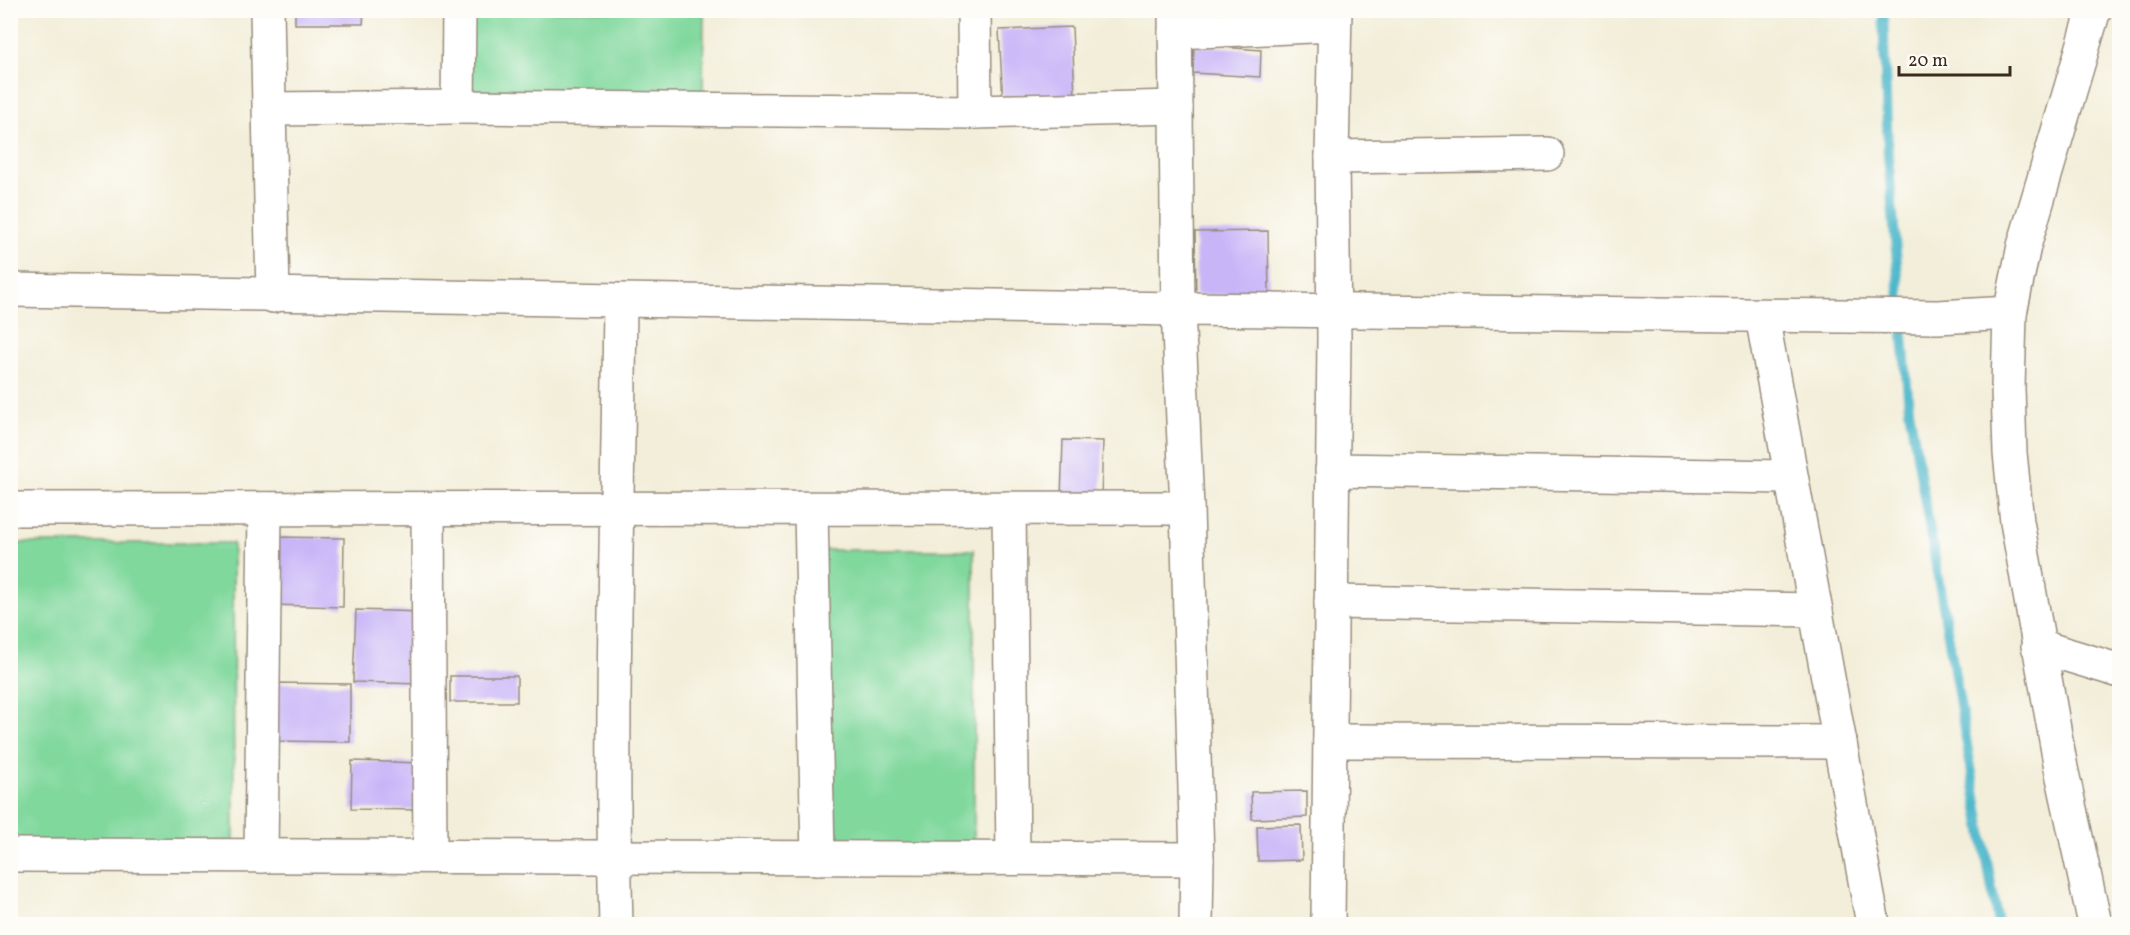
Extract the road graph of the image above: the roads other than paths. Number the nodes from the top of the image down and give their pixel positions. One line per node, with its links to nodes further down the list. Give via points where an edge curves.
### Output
1 (267, 10): 9 (street)
2 (459, 10): 7 (street)
3 (974, 10): 10 (street)
4 (2094, 10): 18 (street, via 2024,246)
5 (1335, 18): 6 (street); 12 (street)
6 (1175, 22): 8 (street)
7 (458, 107): 9 (street); 10 (street)
8 (1176, 107): 10 (street); 16 (street)
9 (270, 109): 14 (street)
10 (975, 112)
11 (1547, 154): 12 (street)
12 (1332, 157): 17 (street)
13 (10, 290): 14 (street)
14 (273, 296): 15 (street)
15 (620, 301): 16 (street); 27 (street)
16 (1178, 309): 17 (street); 23 (street)
17 (1334, 310): 19 (street); 20 (street)
18 (2010, 313): 19 (street, via 1938,317); 31 (street, via 2010,453)
19 (1762, 316): 21 (street)
20 (1332, 470): 21 (street); 29 (street)
21 (1791, 477): 30 (street)
22 (1009, 508): 23 (street); 28 (street); 40 (street)
23 (1187, 508): 41 (street)
24 (10, 509): 25 (street)
25 (265, 509): 26 (street); 36 (street)
26 (428, 509): 27 (street); 37 (street)
27 (616, 509): 28 (street); 38 (street)
28 (812, 509): 39 (street)
29 (1331, 602): 30 (street); 33 (street)
30 (1816, 610): 34 (street)
31 (2038, 646): 32 (street); 46 (street)
32 (2120, 671)
33 (1330, 741): 34 (street); 44 (street)
34 (1840, 742): 45 (street)
35 (10, 855): 36 (street)
36 (261, 856): 37 (street)
37 (430, 856): 38 (street)
38 (614, 857): 39 (street); 42 (street)
39 (818, 858): 40 (street)
40 (1013, 858): 41 (street)
41 (1197, 859): 43 (street)
42 (616, 924)
43 (1196, 924)
44 (1328, 924)
45 (1874, 924)
46 (2095, 924)

